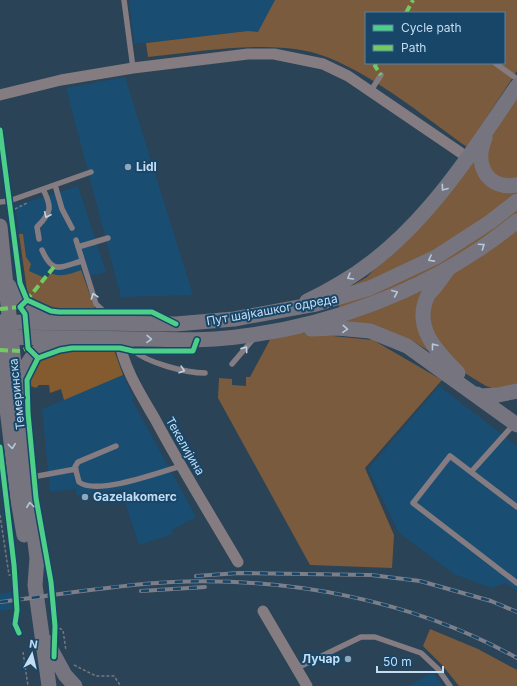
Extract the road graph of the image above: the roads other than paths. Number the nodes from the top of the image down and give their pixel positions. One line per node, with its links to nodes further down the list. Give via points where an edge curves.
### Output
1 (124, 0): 3 (lane)
2 (496, 64): 5 (lane)
3 (133, 68): 7 (street, via 248,54 274,54 323,64 348,76); 8 (street, via 61,80)
4 (381, 75): 7 (lane)
5 (517, 79)
6 (517, 86): 9 (main road)
7 (370, 92): 10 (street)
8 (0, 95)
9 (488, 128): 10 (main road); 11 (main road, via 482,146)
10 (467, 157): 11 (main road); 29 (main road, one-way to 29, via 417,222 390,248 361,271 314,298)
11 (481, 165): 14 (main road, via 486,175 495,182 507,186)
12 (91, 172): 13 (lane)
13 (55, 185): 15 (lane); 20 (lane, via 62,209)
14 (517, 185)
15 (43, 189): 17 (lane); 22 (lane, one-way to 22, via 50,204 49,212 38,227)
16 (517, 201): 29 (main road, Пут шајкашког одреда, one-way to 29, via 465,240 406,272 349,295)
17 (0, 202)
18 (517, 221): 27 (main road, Пут шајкашког одреда, one-way to 18)
19 (0, 226): 28 (main road, Темеринска)
20 (72, 228)
21 (108, 238): 24 (lane)
22 (39, 239)
23 (76, 240): 24 (lane)
24 (78, 247): 26 (lane)
25 (42, 250): 26 (lane, via 48,263 54,267)
26 (82, 261): 32 (lane, one-way to 26, via 96,304)
27 (449, 267): 33 (main road, Пут шајкашког одреда, one-way to 27, via 330,318 391,295); 44 (main road, one-way to 27, via 433,346 422,321 423,308 429,294)
28 (7, 284): 30 (main road, Темеринска); 31 (main road, via 26,308)
29 (280, 311): 32 (main road, Пут шајкашког одреда, via 205,322)
30 (5, 322): 31 (main road, Пут шајкашког одреда); 35 (main road, Темеринска)
31 (68, 323): 32 (main road, Пут шајкашког одреда)
32 (119, 324)
33 (292, 328): 34 (main road, Пут шајкашког одреда); 44 (main road, one-way to 44, via 370,331 407,346)
34 (257, 334): 37 (main road, Пут шајкашког одреда, one-way to 34, via 208,340); 39 (lane, one-way to 34)
35 (6, 337): 36 (main road, Пут шајкашког одреда); 42 (main road, Темеринска)
36 (68, 338): 37 (main road, Пут шајкашког одреда); 42 (main road, via 34,353 28,360)
37 (123, 339): 40 (lane, one-way to 40, via 133,351 144,357 191,373); 47 (street, Текелијина, via 120,348 135,382)
38 (0, 351): 41 (main road, Темеринска)
39 (232, 364)
40 (205, 373)
41 (2, 379): 54 (main road, Темеринска, one-way to 54, via 18,500 30,574)
42 (17, 390): 50 (main road, Темеринска)
43 (517, 391): 44 (main road)
44 (479, 396): 45 (main road)
45 (516, 423): 49 (lane)
46 (116, 446): 48 (lane, via 78,462)
47 (182, 466): 48 (lane, via 131,481 94,487 87,487 79,482); 52 (street, Текелијина)
48 (76, 469): 50 (lane)
49 (472, 471): 51 (lane); 53 (lane, via 450,456 413,503)
50 (27, 478): 54 (main road, Темеринска, one-way to 50, via 37,558)
51 (517, 507)
52 (238, 562)
53 (517, 583)
54 (35, 585): 56 (main road, Темеринска)
55 (263, 611): 57 (street)
56 (48, 627): 58 (main road, Темеринска); 59 (main road, via 54,657)
57 (297, 668): 60 (street); 61 (lane, via 361,637 375,637 421,653 438,669)
58 (49, 686)
59 (75, 686)
60 (308, 686)
61 (450, 686)

